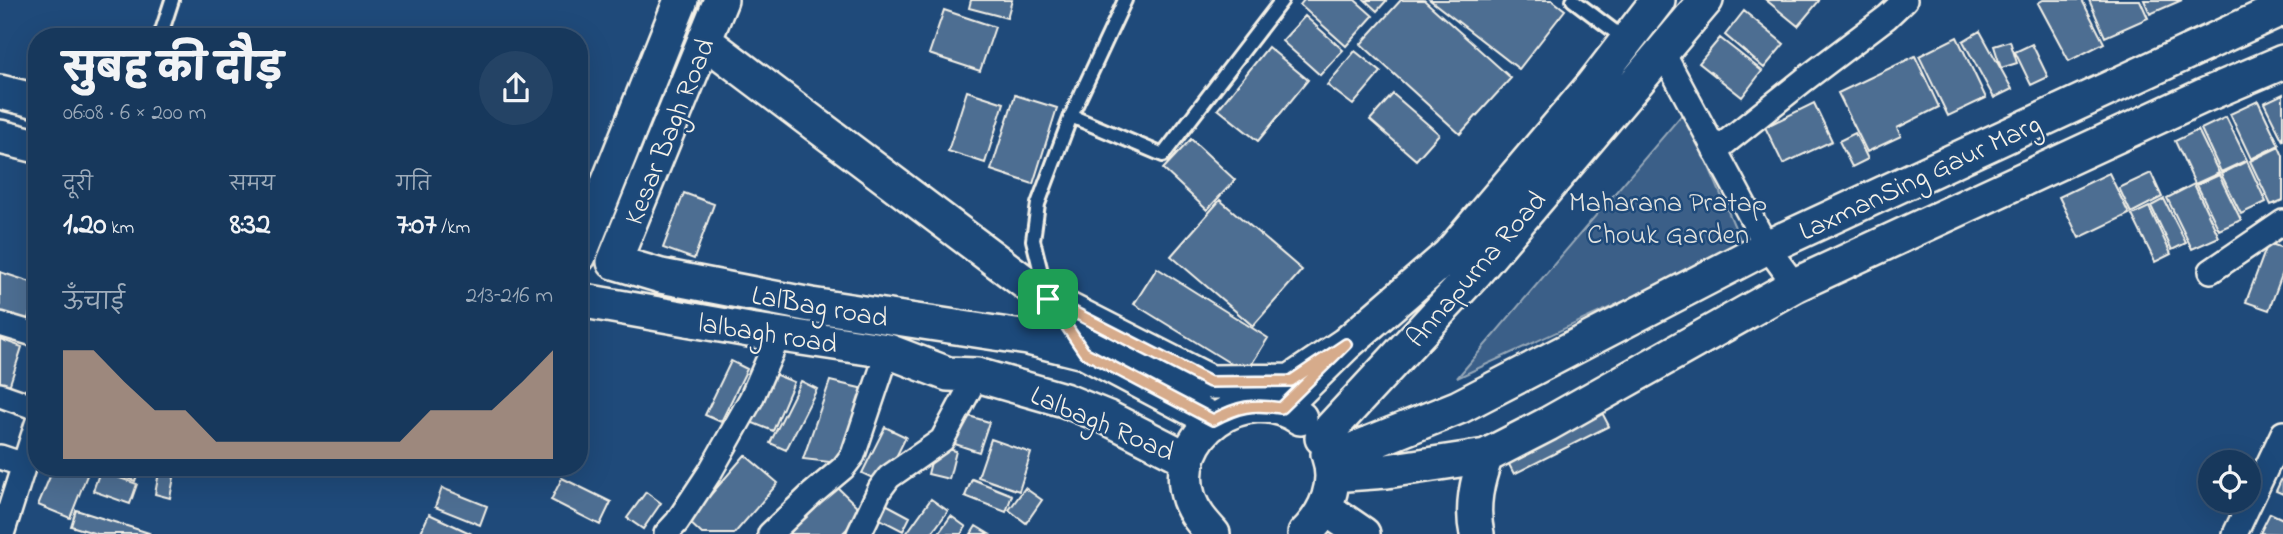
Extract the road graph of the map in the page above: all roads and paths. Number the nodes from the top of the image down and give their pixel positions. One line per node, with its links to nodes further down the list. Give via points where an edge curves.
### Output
1 (172, 0): 11 (lane)
2 (681, 0): 23 (main road, Kesar Bagh Road)
3 (721, 0): 12 (main road, Kesar Bagh Road)
4 (1125, 0): 18 (lane)
5 (1282, 0): 18 (lane, via 1163,155)
6 (1573, 0): 13 (lane)
7 (1658, 0): 13 (main road, Annapurna Road)
8 (1706, 0): 14 (main road, Annapurna Road)
9 (1905, 0): 21 (street)
10 (2283, 8): 24 (main road, LaxmanSing Gaur Marg)
11 (163, 28)
12 (705, 41): 26 (main road, Kesar Bagh Road); 29 (main road)
13 (1627, 41): 34 (main road, Annapurna Road, via 1449,255)
14 (1663, 53): 21 (street); 46 (main road, Annapurna Road, via 1475,273)
15 (2283, 62): 28 (main road, LaxmanSing Gaur Marg)
16 (0, 92): 17 (main road)
17 (28, 99)
18 (1071, 116): 29 (lane, via 1036,216 1033,240)
19 (0, 138): 20 (main road)
20 (28, 144)
21 (1716, 151): 24 (street)
22 (2283, 222): 27 (street)
23 (588, 233)
24 (1767, 247): 28 (street); 46 (main road, LaxmanSing Gaur Marg, via 1459,407)
25 (588, 258): 26 (main road, LalBag road)
26 (614, 262): 30 (main road, Kesar Bagh Road); 36 (main road, LalBag road, via 661,276 811,305 1028,338)
27 (2211, 271)
28 (1795, 285): 44 (main road, LaxmanSing Gaur Marg)
29 (1048, 299): 34 (main road, via 1210,382 1291,381); 36 (main road)
30 (589, 302): 33 (main road, lalbagh road)
31 (0, 324): 32 (street)
32 (28, 332)
33 (779, 335): 35 (main road, lalbagh road); 52 (street, via 751,399 710,472)
34 (1346, 344): 40 (main road, Annapurna Road)
35 (888, 351): 37 (main road, lalbagh road, via 948,374); 53 (street, via 853,454)
36 (1084, 352): 41 (main road)
37 (977, 375): 47 (main road, Lalbagh Road, via 1106,417); 54 (street, via 942,440 889,477)
38 (0, 396): 39 (street)
39 (28, 405)
40 (1281, 408): 41 (main road, via 1257,404); 46 (main road, via 1297,415)
41 (1213, 420): 47 (main road, via 1197,438)
42 (2283, 433): 58 (street)
43 (28, 452): 48 (street)
44 (1486, 456): 46 (main road, LaxmanSing Gaur Marg, via 1387,471); 57 (main road, via 1475,496)
45 (0, 457): 48 (street)
46 (1328, 457): 49 (main road, via 1330,492)
47 (1188, 459): 50 (main road, via 1188,498)
48 (24, 465): 51 (street)
49 (1325, 508): 55 (main road); 56 (main road)
50 (1199, 528)
51 (2, 534)
52 (666, 534)
53 (770, 534)
54 (859, 534)
55 (1305, 534)
56 (1363, 534)
57 (1477, 534)
58 (2235, 534)

